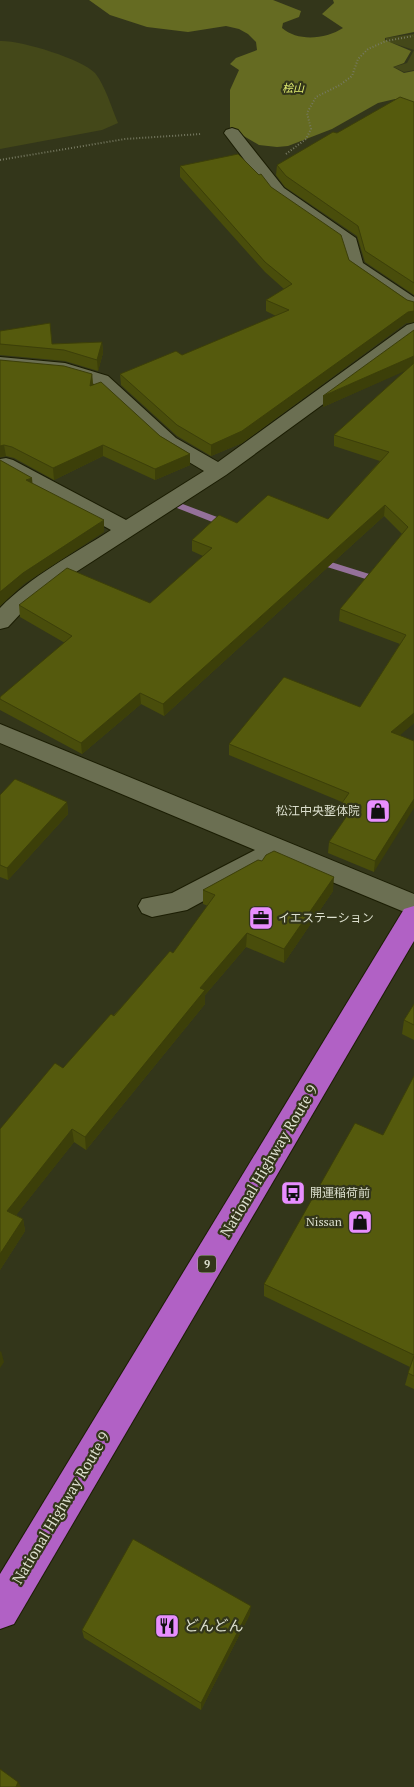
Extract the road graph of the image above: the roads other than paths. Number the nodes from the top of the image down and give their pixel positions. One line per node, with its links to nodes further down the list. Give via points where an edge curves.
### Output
1 (232, 132): 2 (street, via 278,192 350,242 355,265)
2 (414, 305)
3 (414, 329): 6 (street)
4 (0, 363): 6 (street, via 77,371 95,377 169,442)
5 (6, 464): 7 (street)
6 (219, 471): 7 (street)
7 (128, 530): 8 (street, via 51,578)
8 (0, 622)
9 (0, 733): 10 (street)
10 (275, 847): 11 (street, via 268,854 177,903); 12 (street)
11 (152, 906)
12 (414, 906)
13 (414, 917): 14 (highway, National Highway Route 9 / 9)
14 (0, 1610)

